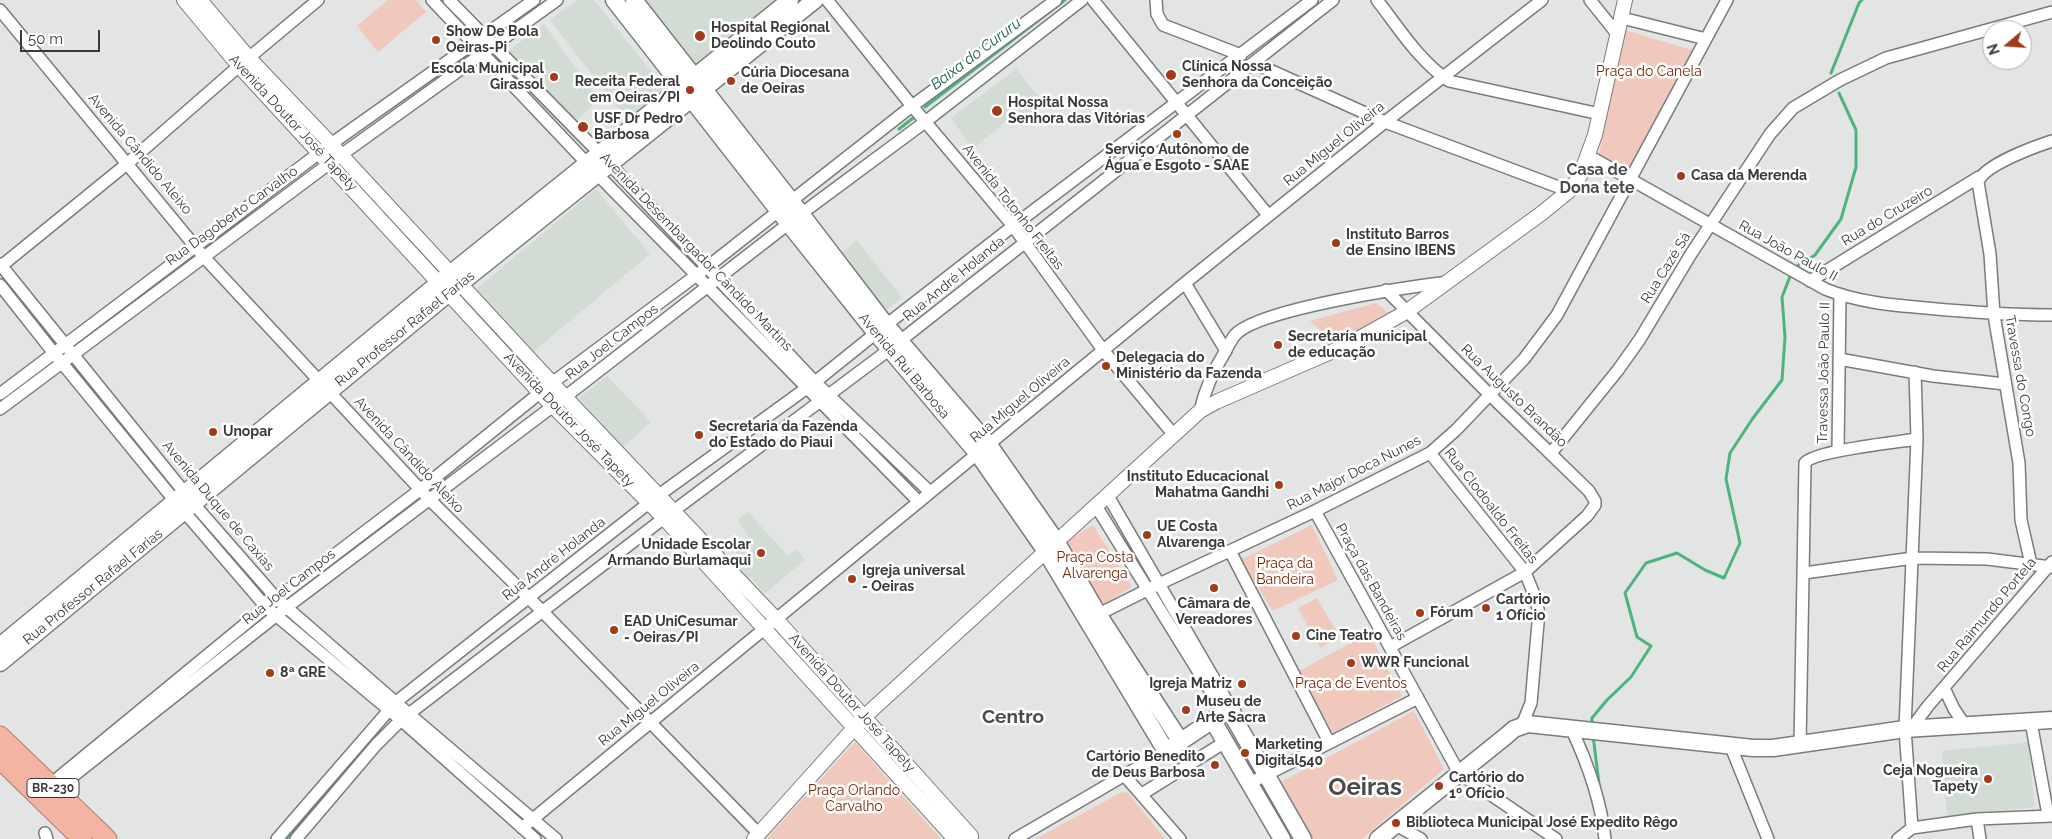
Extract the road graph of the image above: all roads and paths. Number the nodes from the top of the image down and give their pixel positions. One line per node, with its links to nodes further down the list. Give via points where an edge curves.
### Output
1 (184, 0): 33 (street, Avenida Doutor José Tapety)
2 (200, 0): 33 (street, Avenida Doutor José Tapety)
3 (318, 0): 33 (street)
4 (432, 0): 30 (street, Avenida Desembargador Cândido Martins)
5 (449, 0): 28 (street, Avenida Desembargador Cândido Martins)
6 (534, 0): 28 (street, Rua Dagoberto Carvalho)
7 (557, 0): 31 (street, Rua Dagoberto Carvalho)
8 (614, 0): 36 (main road, Avenida Rui Barbosa)
9 (634, 0): 36 (main road, Avenida Rui Barbosa)
10 (790, 0): 36 (main road, Rua Professor Rafael Farias)
11 (815, 0): 36 (main road, Rua Professor Rafael Farias)
12 (827, 0): 38 (street, Avenida Totonho Freitas)
13 (1056, 0): 38 (street, Rua Joel Campos)
14 (1082, 0): 41 (street, Rua Joel Campos)
15 (1093, 0): 37 (street)
16 (1156, 0): 32 (street, via 1157,14 1163,25)
17 (1312, 0): 32 (street, Rua André Holanda)
18 (1333, 0): 34 (street, Rua André Holanda)
19 (1377, 0): 35 (street, via 1421,57)
20 (1542, 0): 35 (street, Rua Miguel Oliveira)
21 (1590, 0): 27 (street)
22 (1626, 0): 26 (street)
23 (1727, 0): 29 (street, Rua Major Doca Nunes)
24 (0, 10): 47 (street, Avenida Cândido Aleixo)
25 (2052, 12): 54 (street, Rua Cazé Sá, via 1886,58 1805,100 1770,134)
26 (1622, 18): 27 (street); 29 (street)
27 (1618, 35): 39 (street)
28 (484, 36): 30 (street, Rua Dagoberto Carvalho); 31 (street, Avenida Desembargador Cândido Martins)
29 (1706, 39): 50 (street, Rua Major Doca Nunes)
30 (473, 44): 31 (street, Avenida Desembargador Cândido Martins); 44 (street, Rua Dagoberto Carvalho)
31 (488, 50): 46 (street, Rua Dagoberto Carvalho); 48 (street, Avenida Desembargador Cândido Martins)
32 (1241, 55): 37 (street, Rua André Holanda)
33 (244, 62): 44 (street, Avenida Doutor José Tapety); 47 (street)
34 (1254, 63): 40 (street, Rua André Holanda); 42 (street)
35 (1442, 77): 39 (street, via 1457,84); 42 (street, Rua Miguel Oliveira)
36 (693, 87): 48 (main road, Rua Professor Rafael Farias); 52 (main road, Avenida Rui Barbosa)
37 (1178, 102): 40 (street); 55 (street, Rua André Holanda)
38 (912, 106): 41 (street, Avenida Totonho Freitas); 52 (street, Rua Joel Campos)
39 (1600, 114): 45 (street)
40 (1188, 115): 53 (street); 56 (street, Rua André Holanda)
41 (925, 122): 52 (street, Rua Joel Campos); 55 (street, Avenida Totonho Freitas)
42 (1385, 122): 51 (street); 53 (street, Rua Miguel Oliveira)
43 (2052, 141): 49 (street, Rua do Cruzeiro, via 1999,164)
44 (326, 148): 46 (street, Avenida Doutor José Tapety); 57 (street, Rua Dagoberto Carvalho)
45 (1589, 156): 50 (street, Rua João Paulo II); 51 (street)
46 (335, 159): 58 (street, Rua Dagoberto Carvalho); 64 (street, Avenida Doutor José Tapety)
47 (128, 163): 57 (street, Avenida Cândido Aleixo); 59 (street)
48 (598, 163): 60 (street, Avenida Desembargador Cândido Martins); 64 (main road, Rua Professor Rafael Farias)
49 (1979, 177): 61 (street, Rua do Cruzeiro); 71 (street, Travessa do Congo, via 1990,254)
50 (1631, 180): 54 (street, Rua João Paulo II); 89 (street, Rua Major Doca Nunes, via 1557,315 1538,342)
51 (1569, 191): 63 (street)
52 (790, 213): 60 (street, Rua Joel Campos); 62 (street, Rua Joel Campos); 73 (main road, Avenida Rui Barbosa)
53 (1268, 216): 65 (street, Rua Miguel Oliveira)
54 (1711, 225): 61 (street, Rua João Paulo II); 100 (street, Rua Cazé Sá, via 1624,362)
55 (1013, 226): 56 (street, Avenida Totonho Freitas); 73 (street, Rua André Holanda)
56 (1024, 242): 75 (street, Rua André Holanda); 76 (street, Avenida Totonho Freitas)
57 (196, 246): 58 (street, Avenida Cândido Aleixo); 74 (street, Rua Dagoberto Carvalho)
58 (203, 256): 79 (street, Rua Dagoberto Carvalho); 86 (street, Avenida Cândido Aleixo)
59 (1, 266): 74 (street, Avenida Duque de Caxias)
60 (701, 272): 62 (street, Avenida Desembargador Cândido Martins); 67 (street, Avenida Desembargador Cândido Martins); 83 (street, Rua Joel Campos)
61 (1807, 279): 69 (street, Rua João Paulo II)
62 (717, 280): 67 (street, Rua Joel Campos); 85 (street, Avenida Desembargador Cândido Martins)
63 (1448, 282): 68 (street); 70 (street)
64 (450, 283): 83 (street, Avenida Doutor José Tapety); 86 (main road, Rua Professor Rafael Farias); 88 (street, Avenida Doutor José Tapety)
65 (1185, 283): 76 (street, Rua Miguel Oliveira); 77 (street)
66 (0, 284): 78 (street, Avenida Duque de Caxias)
67 (708, 287): 85 (street, Avenida Desembargador Cândido Martins); 90 (street, Rua Joel Campos)
68 (1386, 290): 70 (street, Rua Augusto Brandão); 77 (street, via 1258,320 1234,336)
69 (1840, 295): 71 (street, Rua João Paulo II, via 1879,304); 80 (street, Travessa João Paulo II)
70 (1406, 312): 89 (street, Rua Augusto Brandão); 94 (street, via 1347,345)
71 (1994, 315): 72 (street, Rua João Paulo II); 84 (street, Travessa do Congo)
72 (2052, 315)
73 (881, 329): 75 (main road, Avenida Rui Barbosa); 85 (street, Rua André Holanda)
74 (65, 343): 78 (street, Rua Dagoberto Carvalho); 79 (street, Avenida Duque de Caxias)
75 (895, 345): 91 (street, Rua André Holanda); 97 (main road, Avenida Rui Barbosa)
76 (1103, 350): 95 (street, Avenida Totonho Freitas); 97 (street, Rua Miguel Oliveira)
77 (1226, 350): 94 (street, via 1212,373)
78 (53, 352): 81 (street, Avenida Duque de Caxias); 87 (street, Rua Dagoberto Carvalho)
79 (73, 353): 81 (street, Rua Dagoberto Carvalho); 106 (street, Avenida Duque de Caxias)
80 (1839, 359): 82 (street); 98 (street, Travessa João Paulo II)
81 (61, 361): 93 (street, Rua Dagoberto Carvalho); 106 (street, Avenida Duque de Caxias)
82 (1915, 372): 84 (street); 96 (street)
83 (552, 383): 88 (street, Rua Joel Campos); 90 (street, Avenida Doutor José Tapety)
84 (2005, 384): 114 (street, Travessa do Congo, via 2019,463 2021,520)
85 (810, 385): 91 (street, Avenida Desembargador Cândido Martins); 105 (street, Rua André Holanda)
86 (324, 386): 101 (street, Avenida Cândido Aleixo); 106 (main road, Rua Professor Rafael Farias)
87 (0, 394)
88 (542, 394): 92 (street, Avenida Doutor José Tapety); 101 (street, Rua Joel Campos)
89 (1490, 395): 99 (street, Rua Major Doca Nunes); 100 (street, Rua Augusto Brandão)
90 (565, 397): 92 (street, Rua Joel Campos); 105 (street, Avenida Doutor José Tapety)
91 (824, 399): 102 (street, Avenida Desembargador Cândido Martins); 107 (street, Avenida Desembargador Cândido Martins); 110 (street, Rua André Holanda)
92 (553, 405): 104 (street, Rua Joel Campos); 105 (street, Avenida Doutor José Tapety)
93 (0, 408)
94 (1200, 411): 95 (street)
95 (1174, 435): 103 (street)
96 (1916, 440): 98 (street); 113 (street)
97 (984, 450): 102 (street, Rua Miguel Oliveira); 111 (main road, Avenida Rui Barbosa)
98 (1838, 451): 117 (street, via 1805,462)
99 (1430, 453): 109 (street, Rua Major Doca Nunes); 116 (street, Rua Clodoaldo Freitas)
100 (1551, 454): 116 (street, Rua Augusto Brandão, via 1589,491 1595,505)
101 (420, 490): 104 (street, Avenida Cândido Aleixo); 121 (street, Rua Joel Campos)
102 (930, 492): 107 (street, Rua Miguel Oliveira)
103 (1108, 496): 108 (street); 118 (street)
104 (429, 499): 120 (street, Avenida Cândido Aleixo); 123 (street, Rua Joel Campos)
105 (654, 499): 110 (street, Avenida Doutor José Tapety); 120 (street, Rua André Holanda)
106 (184, 502): 121 (street, Avenida Duque de Caxias); 122 (street, Avenida Duque de Caxias); 129 (main road, Rua Professor Rafael Farias); 131 (main road, Rua Professor Rafael Farias)
107 (919, 502): 127 (street, Rua Miguel Oliveira)
108 (1096, 506): 111 (street); 119 (street)
109 (1315, 511): 112 (street, Rua Major Doca Nunes); 130 (street, Praça das Bandeiras)
110 (669, 515): 124 (street, Rua André Holanda); 127 (street, Avenida Doutor José Tapety); 128 (street, Avenida Doutor José Tapety)
111 (1050, 545): 126 (main road, Avenida Rui Barbosa); 139 (street)
112 (1230, 551): 118 (street, Rua Major Doca Nunes); 148 (street)
113 (1913, 558): 114 (street, via 1987,559); 117 (street); 144 (street)
114 (2031, 564): 115 (street)
115 (2051, 565): 132 (street, Rua Raimundo Portela)
116 (1526, 572): 130 (street); 142 (street, Rua Clodoaldo Freitas, via 1538,609 1538,623 1532,696)
117 (1804, 573): 149 (street)
118 (1159, 584): 119 (street, Rua Major Doca Nunes); 135 (street)
119 (1147, 589): 126 (street, Rua Major Doca Nunes); 135 (street)
120 (528, 598): 124 (street, Avenida Cândido Aleixo); 134 (street, Rua André Holanda)
121 (278, 599): 122 (street, Rua Joel Campos); 123 (street, Avenida Duque de Caxias)
122 (266, 607): 125 (street, Avenida Duque de Caxias); 157 (street, Rua Joel Campos)
123 (287, 607): 125 (street, Rua Joel Campos); 134 (street, Avenida Duque de Caxias)
124 (542, 611): 136 (street, Rua André Holanda); 138 (street, Avenida Cândido Aleixo)
125 (276, 616): 134 (street, Avenida Duque de Caxias); 157 (street, Rua Joel Campos)
126 (1093, 617): 146 (main road, Avenida Rui Barbosa); 151 (main road, Avenida Rui Barbosa)
127 (776, 619): 128 (street, Rua Miguel Oliveira); 139 (street, Avenida Doutor José Tapety)
128 (765, 629): 138 (street, Rua Miguel Oliveira); 139 (street, Avenida Doutor José Tapety)
129 (0, 646)
130 (1390, 647): 133 (street, Praça das Bandeiras)
131 (0, 664)
132 (1944, 688): 141 (street, Rua Raimundo Portela); 144 (street, Rua Raimundo Portela)
133 (1418, 698): 148 (street); 153 (street, Praça das Bandeiras)
134 (392, 706): 136 (street, Avenida Duque de Caxias); 170 (street, Rua André Holanda)
135 (1226, 716): 146 (main road); 147 (main road); 154 (main road)
136 (405, 717): 160 (street, Avenida Duque de Caxias); 163 (street, Avenida Duque de Caxias); 171 (street, Rua André Holanda, via 376,745)
137 (2052, 720): 140 (main road)
138 (649, 722): 160 (street, Rua Miguel Oliveira); 165 (street, Avenida Cândido Aleixo)
139 (859, 722): 165 (street); 166 (street, Avenida Doutor José Tapety); 174 (street, Avenida Doutor José Tapety)
140 (2031, 722): 141 (main road); 159 (street)
141 (1964, 724): 144 (main road)
142 (1522, 725): 143 (main road); 153 (main road)
143 (1575, 729): 150 (main road); 182 (street, via 1591,775)
144 (1908, 729): 149 (main road); 164 (street)
145 (0, 736): 157 (highway, BR-230)
146 (1181, 742): 151 (main road)
147 (1225, 742): 156 (main road); 158 (street)
148 (1329, 742): 154 (street)
149 (1800, 744): 150 (main road, via 1773,748)
150 (1731, 747): 183 (street)
151 (1166, 751): 155 (street)
152 (0, 759): 157 (highway, BR-230)
153 (1459, 773): 162 (main road); 181 (street)
154 (1266, 774): 156 (street); 167 (main road)
155 (1124, 775): 158 (street); 175 (street)
156 (1250, 783): 178 (main road)
157 (46, 793): 168 (highway, BR-230); 169 (highway, BR-230)
158 (1142, 794): 177 (street)
159 (2050, 815): 161 (street)
160 (534, 819): 163 (street, Rua Miguel Oliveira); 173 (street, Avenida Duque de Caxias)
161 (1976, 819): 164 (street); 185 (street)
162 (1396, 825): 179 (main road); 180 (street)
163 (522, 828): 172 (street, Avenida Duque de Caxias)
164 (1912, 828): 184 (street)
165 (756, 836)
166 (971, 838)
167 (1300, 838)
168 (82, 839)
169 (107, 839)
170 (277, 839)
171 (296, 839)
172 (535, 839)
173 (556, 839)
174 (955, 839)
175 (1015, 839): 176 (street)
176 (1023, 839)
177 (1180, 839)
178 (1282, 839)
179 (1378, 839)
180 (1421, 839)
181 (1556, 839)
182 (1605, 839)
183 (1768, 839)
184 (1898, 839)
185 (1980, 839)

